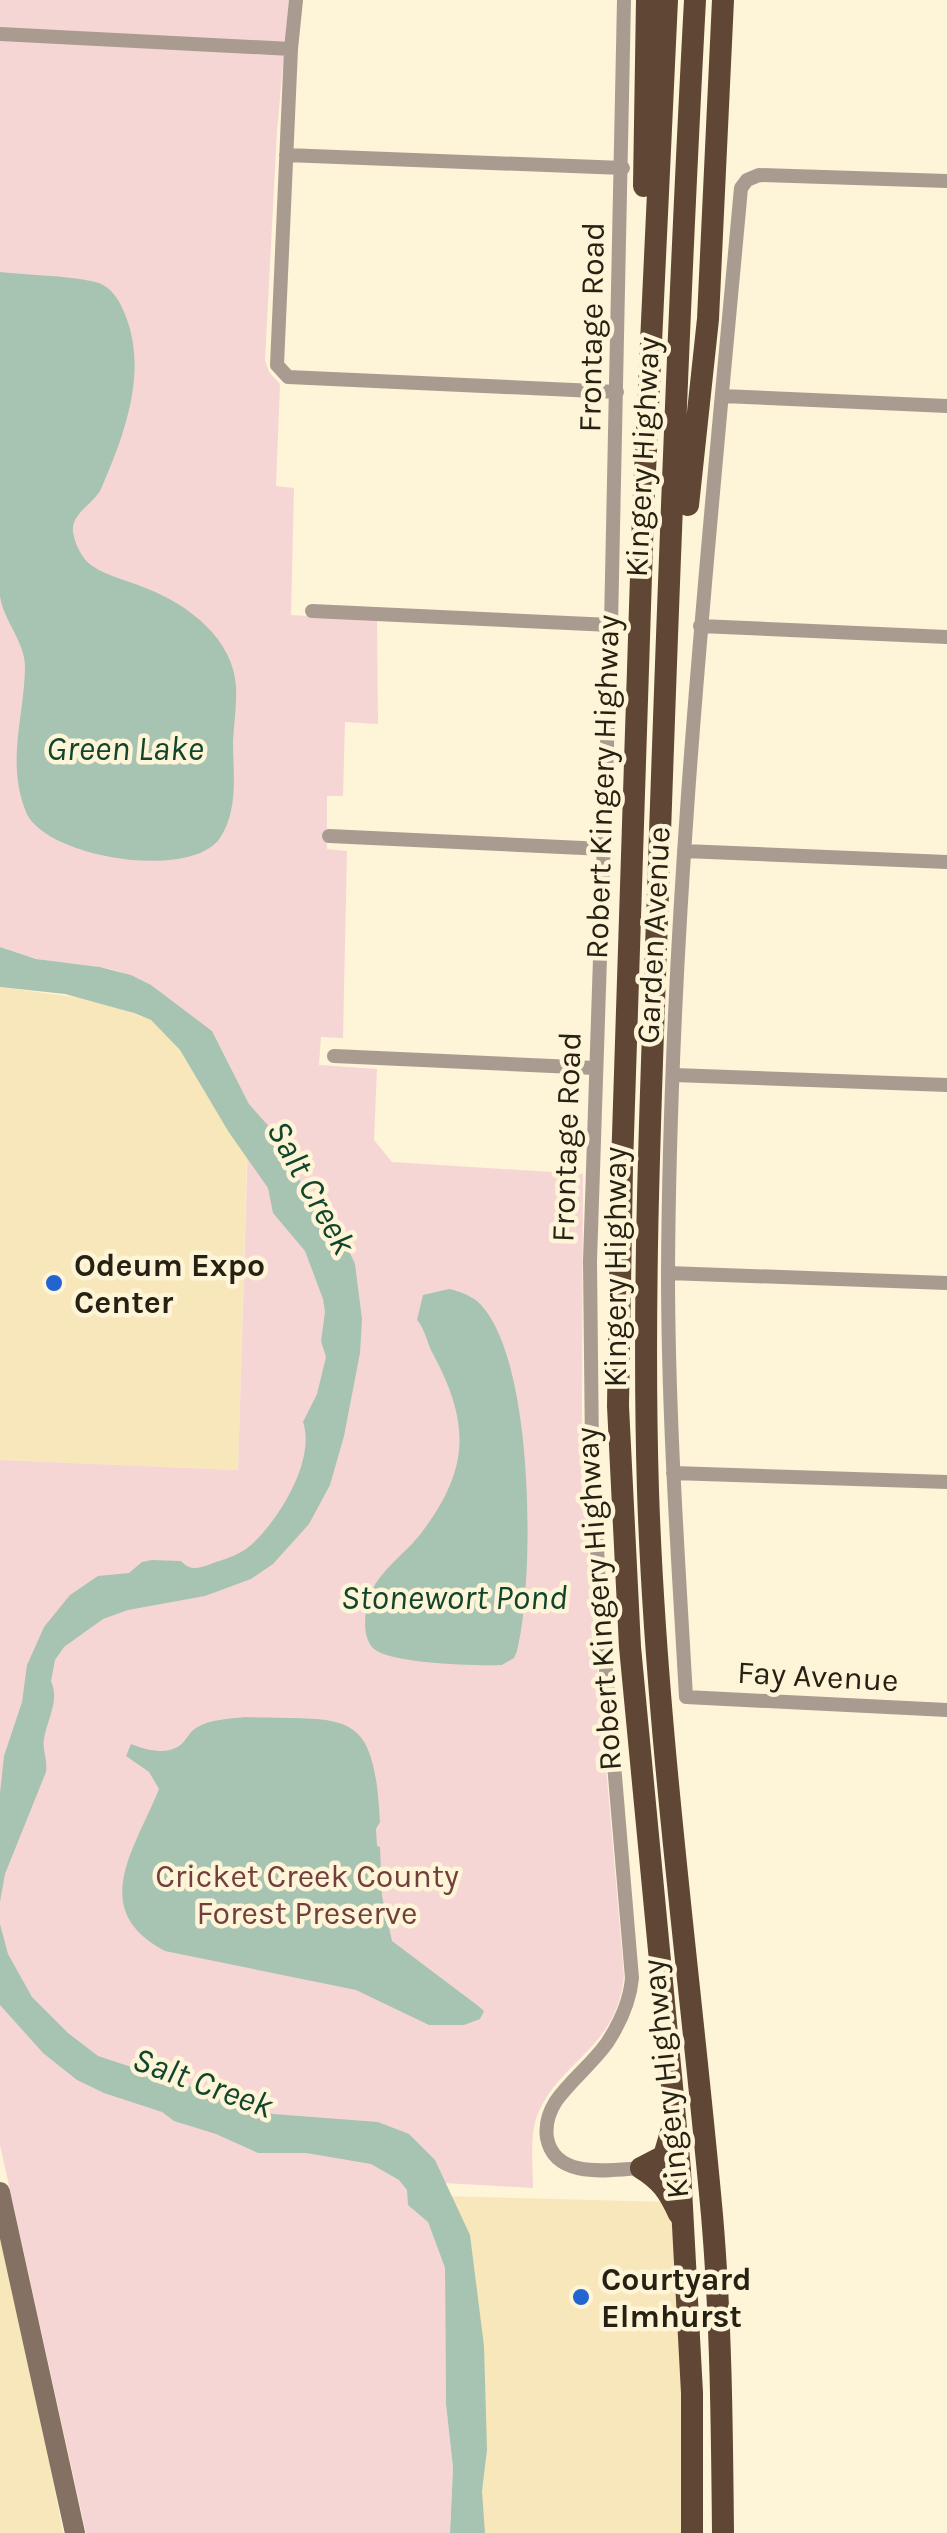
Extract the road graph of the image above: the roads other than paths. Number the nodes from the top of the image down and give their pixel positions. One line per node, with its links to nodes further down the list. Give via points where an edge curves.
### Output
1 (296, 0): 9 (street)
2 (624, 0): 11 (street, Frontage Road)
3 (647, 0): 17 (highway)
4 (666, 0): 17 (highway, Robert Kingery Highway)
5 (695, 0): 22 (highway, Kingery Highway)
6 (723, 0): 12 (highway)
7 (737, 0): 12 (highway, via 732,78)
8 (0, 34): 9 (street)
9 (290, 50): 10 (street)
10 (286, 154): 11 (street); 14 (street, via 278,364 288,377)
11 (623, 168): 14 (street, Frontage Road)
12 (715, 170): 22 (highway, via 708,319)
13 (947, 182): 15 (street, Garden Avenue, via 759,175 747,180 740,188)
14 (617, 392): 19 (street, Frontage Road)
15 (722, 396): 16 (street); 20 (street, Garden Avenue)
16 (947, 406)
17 (643, 514): 37 (highway, Robert Kingery Highway, via 618,1406 630,1647)
18 (312, 610): 19 (street)
19 (611, 625): 24 (street, Frontage Road)
20 (700, 626): 21 (street); 25 (street, Garden Avenue)
21 (947, 636)
22 (663, 733): 43 (highway, Kingery Highway, via 648,1141 648,1492 657,1660 712,2221)
23 (329, 836): 24 (street)
24 (604, 849): 28 (street, Frontage Road)
25 (684, 851): 26 (street); 29 (street, Garden Avenue)
26 (947, 862)
27 (334, 1056): 28 (street)
28 (595, 1068): 38 (street, Frontage Road, via 592,1451 632,1978 618,2022 550,2110 546,2135 555,2155 573,2167)
29 (674, 1075): 30 (street); 31 (street, Garden Avenue)
30 (947, 1085)
31 (668, 1273): 32 (street); 33 (street, Garden Avenue)
32 (947, 1283)
33 (673, 1474): 34 (street); 35 (street, Garden Avenue)
34 (947, 1482)
35 (686, 1697): 36 (street, Fay Avenue)
36 (947, 1710)
37 (673, 2100): 38 (highway, via 669,2148); 40 (highway, Robert Kingery Highway)
38 (641, 2168): 40 (highway, via 669,2191)
39 (0, 2192): 42 (main road)
40 (683, 2223): 41 (highway, Robert Kingery Highway)
41 (694, 2527)
42 (76, 2533)
43 (723, 2533)

